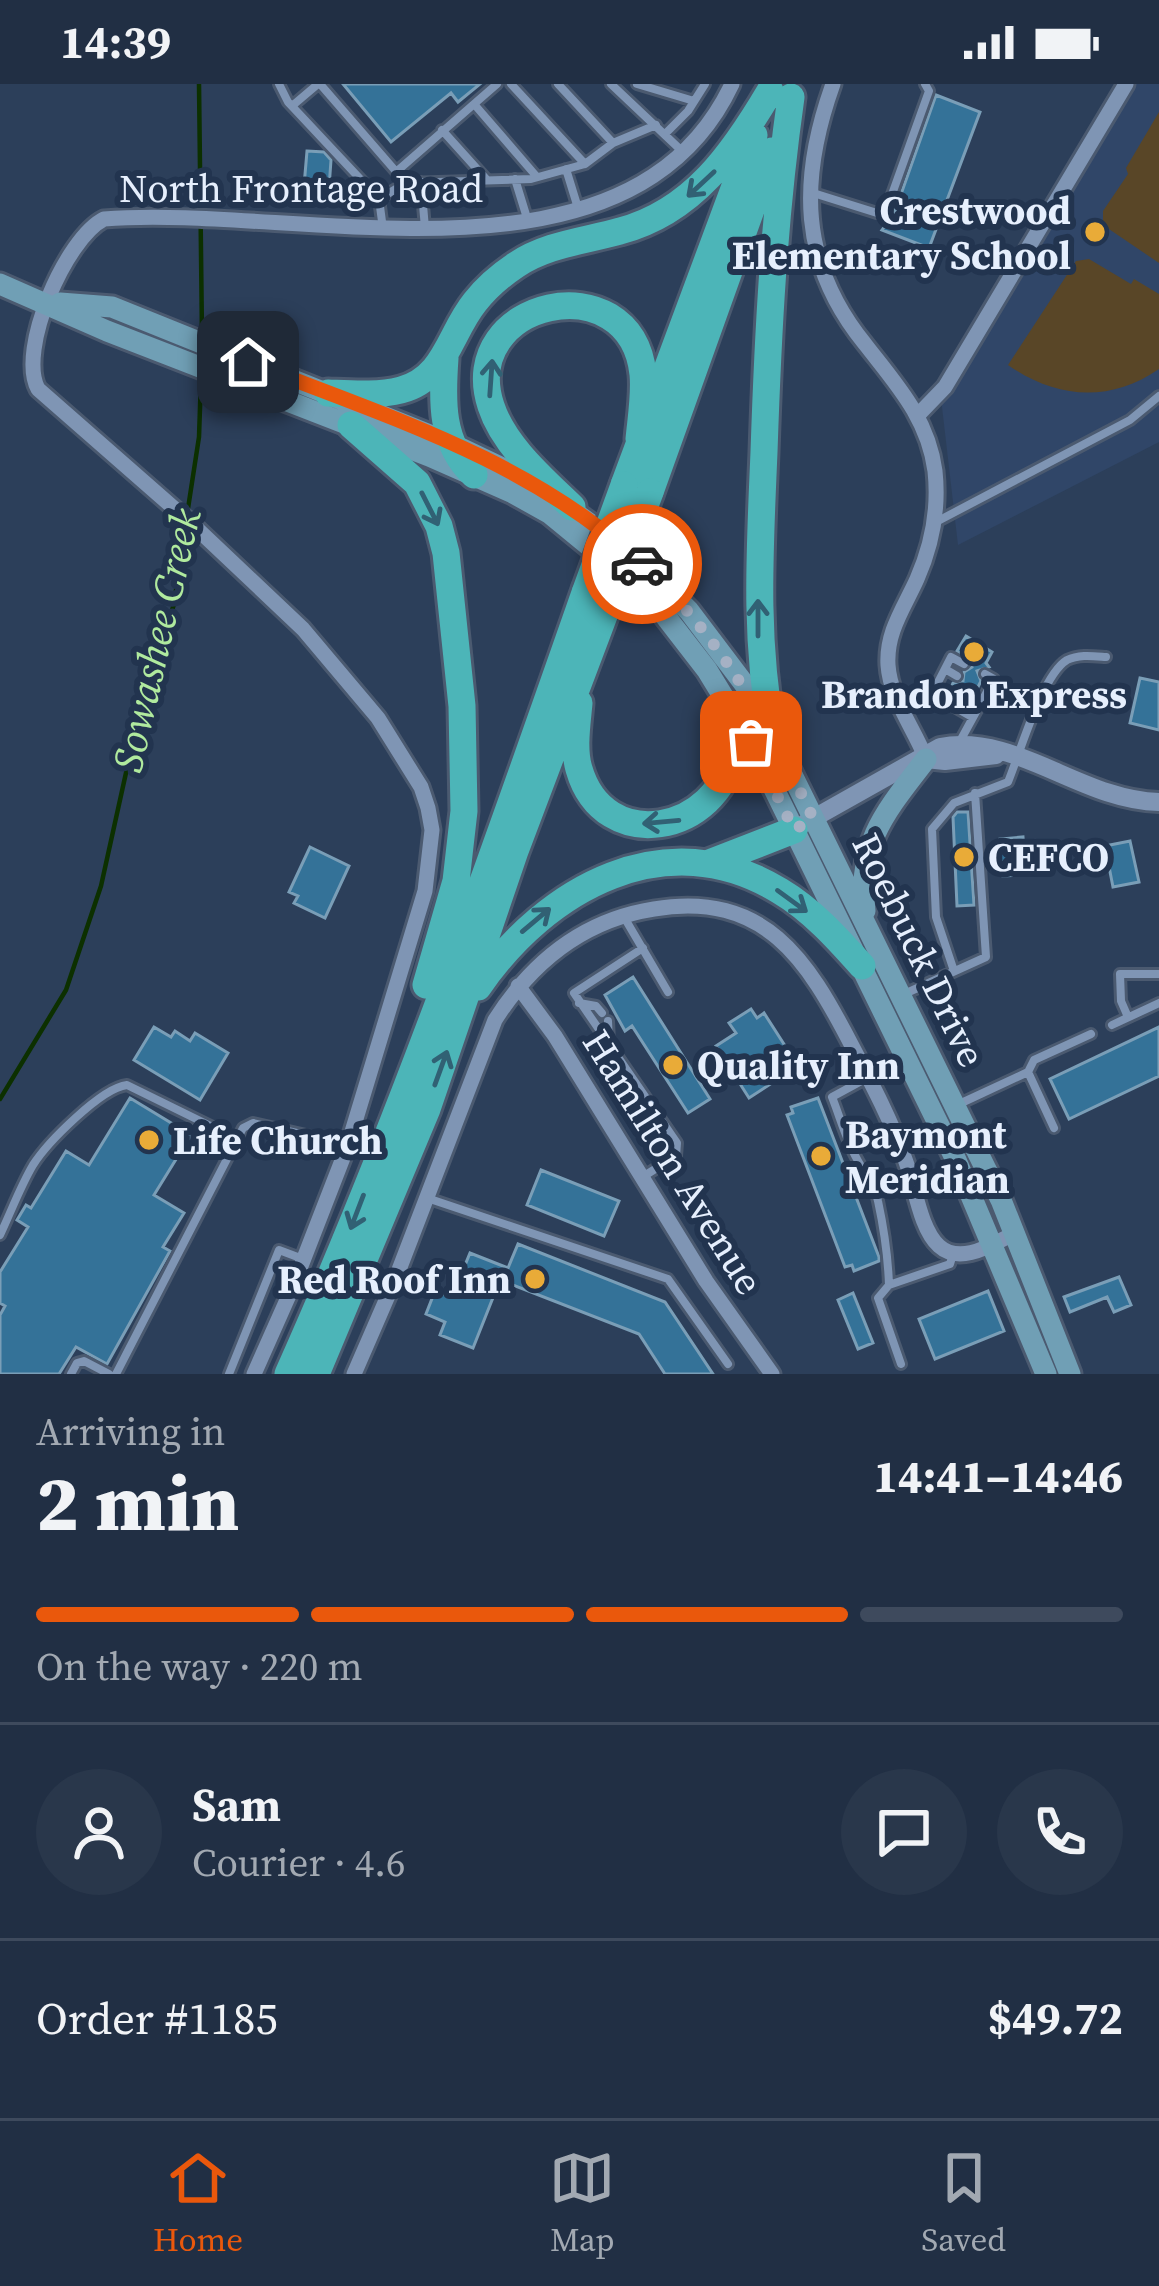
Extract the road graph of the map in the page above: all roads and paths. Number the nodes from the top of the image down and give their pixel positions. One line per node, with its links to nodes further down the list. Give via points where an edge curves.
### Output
1 (279, 84): 17 (lane)
2 (319, 84): 17 (lane); 25 (lane)
3 (497, 84): 16 (lane)
4 (511, 84): 23 (lane)
5 (558, 84): 21 (lane)
6 (611, 84): 18 (lane)
7 (637, 84): 15 (lane)
8 (682, 84): 15 (lane)
9 (705, 84): 15 (lane)
10 (732, 84): 22 (street, North Frontage Road)
11 (833, 84): 31 (street)
12 (925, 84): 31 (lane, via 886,211)
13 (1126, 84): 42 (street, via 945,387)
14 (783, 89): 39 (highway, one-way to 39, via 682,202 628,229 518,264 474,303); 43 (highway); 46 (highway); 61 (highway, one-way to 14, via 758,619)
15 (691, 100): 20 (lane)
16 (474, 104): 19 (lane); 26 (lane)
17 (292, 106): 32 (lane)
18 (656, 125): 20 (lane); 21 (lane)
19 (442, 130): 25 (lane); 28 (lane)
20 (665, 134): 22 (lane)
21 (613, 143): 23 (lane)
22 (684, 153): 33 (street, North Frontage Road, via 629,192)
23 (585, 164): 24 (lane)
24 (566, 169): 26 (lane); 33 (lane)
25 (396, 172): 30 (lane)
26 (537, 177): 27 (lane)
27 (515, 179): 28 (lane); 34 (lane)
28 (487, 180): 29 (lane)
29 (422, 182): 30 (lane); 35 (lane)
30 (406, 183): 32 (lane)
31 (808, 192): 42 (street, via 833,297)
32 (379, 199): 36 (lane)
33 (578, 208): 34 (street, North Frontage Road)
34 (527, 218): 35 (street, North Frontage Road)
35 (425, 228): 36 (street, North Frontage Road)
36 (383, 229): 38 (street, North Frontage Road, via 104,219 70,255)
37 (0, 284): 38 (main road)
38 (47, 302): 41 (main road); 41 (main road, via 112,307); 91 (street, North Frontage Road, via 32,378 340,668 421,787 432,830 425,891)
39 (445, 358): 41 (highway, via 406,389); 44 (highway, via 442,401)
40 (1159, 396): 48 (lane)
41 (336, 412): 44 (main road); 45 (main road); 88 (highway, one-way to 88, via 417,483 440,526 462,706 456,881)
42 (918, 415): 48 (street, via 934,470)
43 (639, 439): 46 (highway); 47 (highway, one-way to 43, via 516,448 491,406 489,370 511,327 536,310 568,304 621,327 643,372)
44 (452, 444): 45 (highway); 47 (main road)
45 (474, 475): 49 (main road, via 548,513)
46 (637, 488): 50 (highway, bridge)
47 (572, 507): 49 (main road)
48 (935, 523): 59 (street, via 888,644)
49 (656, 588): 58 (main road, Roebuck Drive); 61 (main road, Roebuck Drive, via 718,647)
50 (597, 598): 54 (highway); 88 (highway, via 523,770)
51 (1106, 657): 63 (lane, via 1075,657 1057,670)
52 (964, 664): 53 (lane, via 951,657)
53 (945, 669): 56 (lane); 57 (lane)
54 (580, 674): 58 (highway, one-way to 54, via 733,753 710,801 677,822 635,823 594,796 579,770); 80 (highway)
55 (985, 674): 60 (lane, via 994,679)
56 (957, 676)
57 (932, 694): 59 (lane); 60 (lane)
58 (729, 704): 67 (main road, Roebuck Drive)
59 (902, 709): 64 (street)
60 (973, 717): 62 (lane)
61 (772, 734): 67 (main road, Roebuck Drive)
62 (958, 744): 63 (street); 64 (street)
63 (1013, 756): 64 (street); 65 (lane, via 1008,782); 66 (street, via 1091,790)
64 (926, 758): 67 (street); 70 (main road, via 868,845)
65 (975, 793): 73 (lane, via 986,957); 73 (lane, via 944,811 932,829 936,917)
66 (1159, 802)
67 (803, 824): 68 (highway); 70 (main road, Roebuck Drive); 72 (main road, Roebuck Drive)
68 (705, 864): 72 (highway, one-way to 72, via 782,892); 80 (highway, one-way to 68, via 519,934 575,890 634,869)
69 (624, 916): 71 (lane); 75 (street, via 557,949); 86 (street, via 712,908 778,935 823,988)
70 (866, 923): 77 (main road, Roebuck Drive)
71 (643, 948): 76 (lane); 78 (lane)
72 (862, 966): 96 (main road, Roebuck Drive)
73 (954, 971): 77 (lane)
74 (1159, 974): 81 (lane, via 1120,974)
75 (518, 986): 92 (street, Hamilton Avenue); 93 (street, via 483,1045)
76 (668, 992)
77 (902, 994): 87 (main road, Roebuck Drive)
78 (576, 998): 84 (lane); 84 (lane, via 605,1017)
79 (1159, 1004): 81 (lane)
80 (462, 1010): 107 (highway, one-way to 80)
81 (1128, 1017): 82 (lane)
82 (1112, 1025)
83 (1091, 1034): 85 (lane, via 1034,1060)
84 (609, 1043): 92 (lane, via 677,1143 676,1156)
85 (1028, 1072): 87 (lane); 89 (lane)
86 (868, 1077): 97 (street, via 932,1237); 99 (lane, via 832,1097 878,1200)
87 (956, 1106): 94 (main road, Roebuck Drive)
88 (389, 1128): 106 (highway, one-way to 106)
89 (1054, 1128)
90 (236, 1138): 91 (lane, via 254,1123); 95 (lane, via 117,1086 34,1162); 103 (lane)
91 (348, 1145): 98 (street, North Frontage Road)
92 (642, 1177): 109 (street, Hamilton Avenue)
93 (426, 1198): 100 (lane, via 668,1280); 108 (street)
94 (1015, 1233): 96 (street); 111 (main road, Roebuck Drive)
95 (0, 1235)
96 (993, 1243): 97 (street); 110 (main road, Roebuck Drive)
97 (953, 1253): 99 (lane, via 950,1264)
98 (304, 1259): 104 (lane, via 279,1250); 105 (street, North Frontage Road)
99 (890, 1285): 101 (lane, via 878,1298)
100 (728, 1364)
101 (901, 1364)
102 (71, 1374): 103 (lane, via 84,1361)
103 (112, 1374)
104 (229, 1374)
105 (254, 1374)
106 (288, 1374)
107 (316, 1374)
108 (354, 1374)
109 (772, 1374)
110 (1046, 1374)
111 (1070, 1374)

